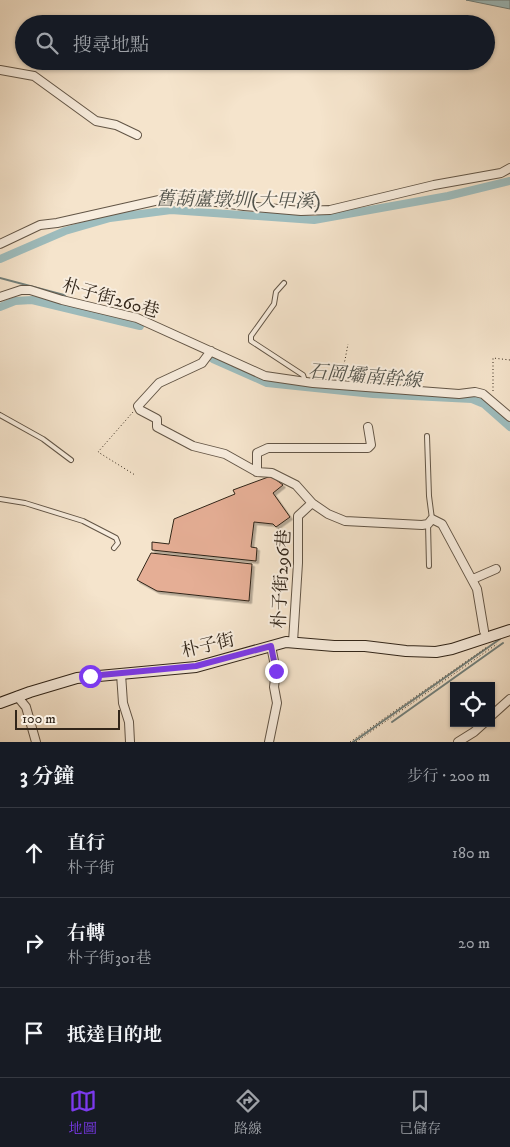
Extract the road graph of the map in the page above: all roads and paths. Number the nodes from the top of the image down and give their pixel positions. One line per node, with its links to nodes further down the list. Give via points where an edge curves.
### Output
1 (0, 70): 2 (street, via 34,76 96,121 116,125)
2 (136, 136)
3 (510, 168): 4 (street, via 501,173 330,210 302,211 168,198 40,225)
4 (0, 244)
5 (284, 283): 10 (lane, via 251,340 303,375)
6 (0, 297): 8 (street, 朴子街260巷, via 30,290 137,318)
7 (348, 344): 11 (path)
8 (211, 351): 10 (street, 朴子街260巷, via 264,376); 13 (street, via 202,363 159,384)
9 (510, 360): 12 (path, via 493,358)
10 (305, 381): 11 (street, 朴子街260巷)
11 (338, 384): 12 (street, 朴子街260巷, via 459,394 475,392)
12 (492, 402): 15 (street, 朴子街260巷)
13 (138, 406): 19 (street, via 157,419 157,427 164,431 193,446 225,454); 20 (path, via 98,452)
14 (0, 415): 18 (lane, via 43,438)
15 (510, 417)
16 (368, 427): 19 (street, via 368,448 268,448 257,454)
17 (427, 436): 23 (lane)
18 (71, 460)
19 (257, 472): 22 (street, via 272,473 296,485)
20 (135, 476)
21 (0, 499): 24 (lane, via 25,503 82,521 116,538 118,543)
22 (312, 503): 23 (street, via 345,522 422,525); 32 (street, 朴子街296巷, via 298,516)
23 (430, 521): 25 (lane); 27 (street, via 442,524)
24 (114, 548)
25 (429, 566)
26 (496, 569): 27 (street)
27 (473, 579): 30 (street)
28 (510, 625): 30 (street, 朴子街)
29 (510, 630): 35 (street, 朴子街, via 452,649)
30 (484, 631): 35 (street, 朴子街)
31 (503, 640): 36 (path)
32 (293, 642): 33 (street, 朴子街); 35 (street, 朴子街)
33 (271, 646): 37 (street, 朴子街, via 196,666); 50 (street, via 277,703)
34 (486, 647): 36 (path)
35 (425, 651)
36 (472, 658): 41 (path)
37 (121, 674): 38 (street, 朴子街, via 77,678); 49 (street)
38 (17, 696): 40 (street, 朴子街); 48 (street, via 26,707)
39 (510, 699): 42 (street)
40 (0, 703)
41 (406, 705): 43 (path); 44 (path)
42 (495, 712)
43 (388, 716): 44 (path); 46 (path)
44 (390, 718): 47 (path)
45 (480, 727): 53 (street)
46 (366, 731): 47 (path); 51 (path)
47 (368, 734): 52 (path)
48 (36, 742)
49 (130, 742)
50 (269, 742)
51 (350, 742)
52 (356, 742)
53 (458, 742)

